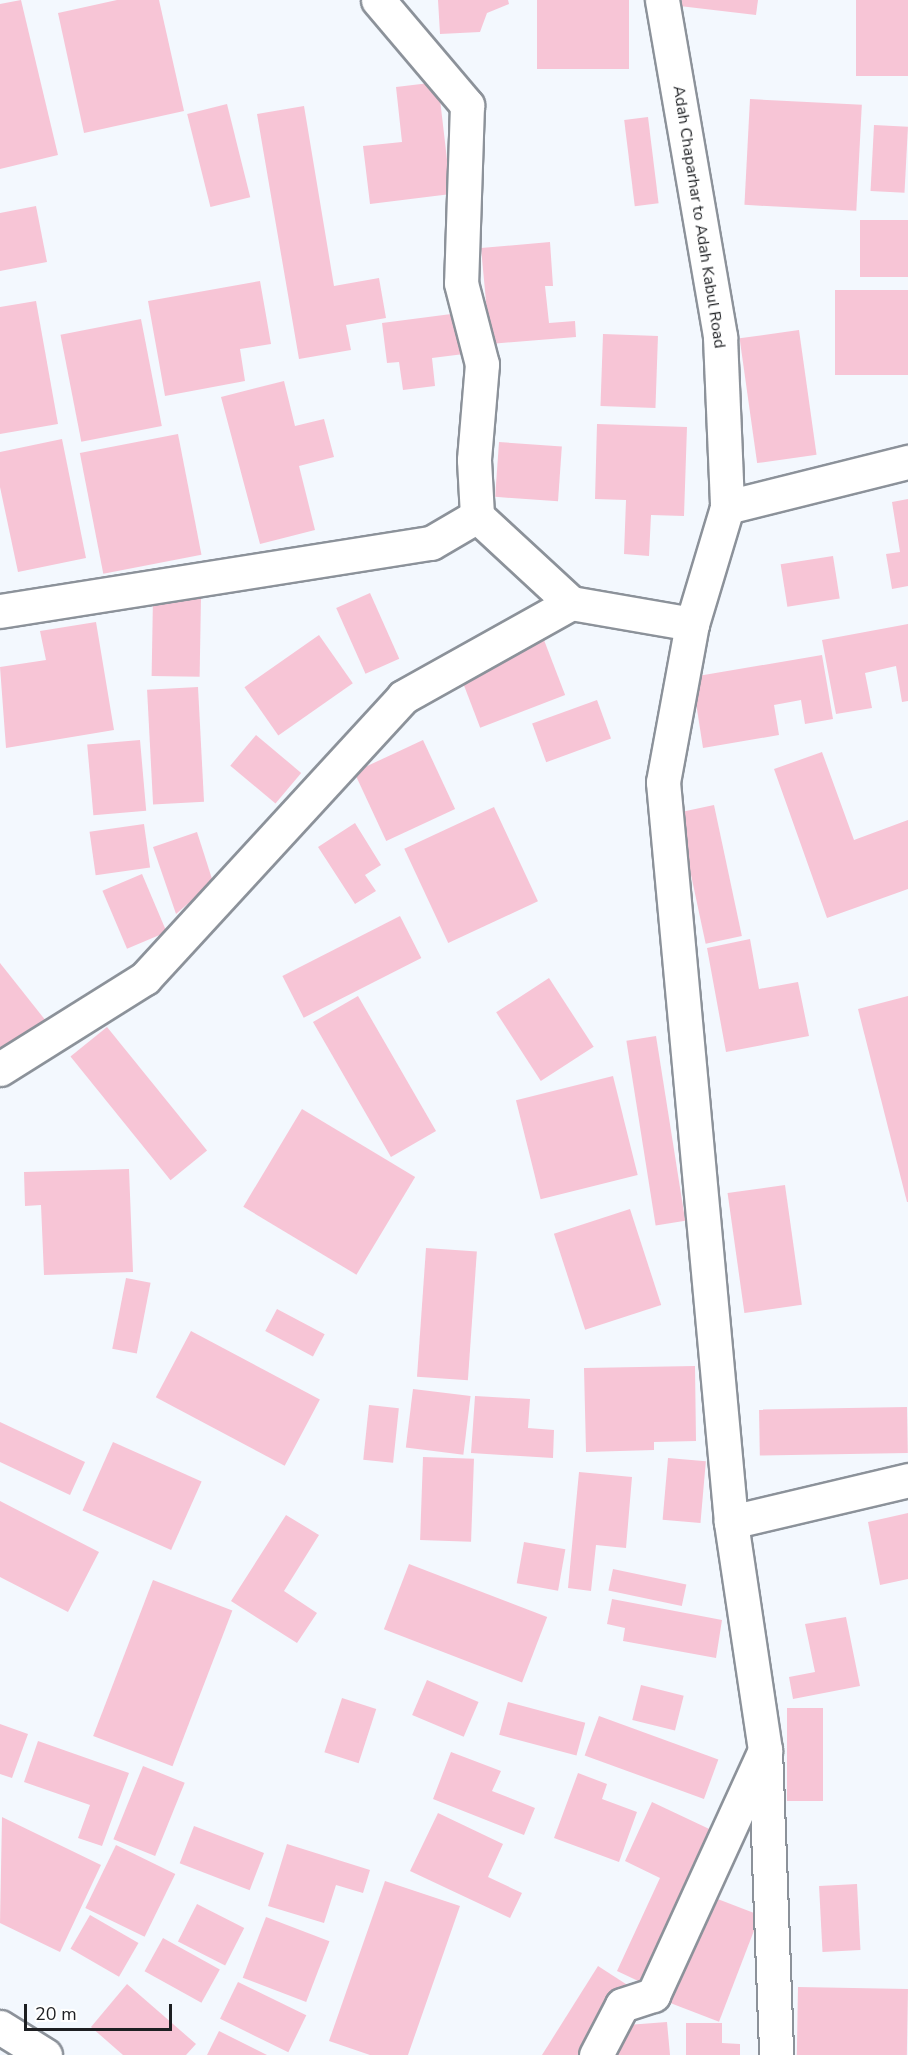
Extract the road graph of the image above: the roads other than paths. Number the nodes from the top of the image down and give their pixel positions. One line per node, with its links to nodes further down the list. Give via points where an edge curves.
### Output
1 (378, 0): 5 (street, via 467,105 461,283 482,364 474,460)
2 (662, 0): 4 (street, Adah Chaparhar to Adah Kabul Road, via 720,337)
3 (908, 462): 4 (street)
4 (727, 507): 8 (street, Adah Chaparhar to Adah Kabul Road)
5 (477, 516): 6 (street); 7 (street, via 431,543)
6 (571, 603): 8 (street); 9 (street, via 403,697 145,978)
7 (0, 611)
8 (692, 624): 11 (street, Adah Chaparhar to Adah Kabul Road, via 663,783)
9 (0, 1069)
10 (908, 1480): 11 (street)
11 (731, 1522): 12 (street, Adah Chaparhar to Adah Kabul Road)
12 (765, 1750): 15 (street, via 653,1995 622,2005); 16 (street, Adah Chaparhar to Adah Kabul Road)
13 (0, 2027): 14 (street)
14 (45, 2055)
15 (596, 2055)
16 (776, 2055)

